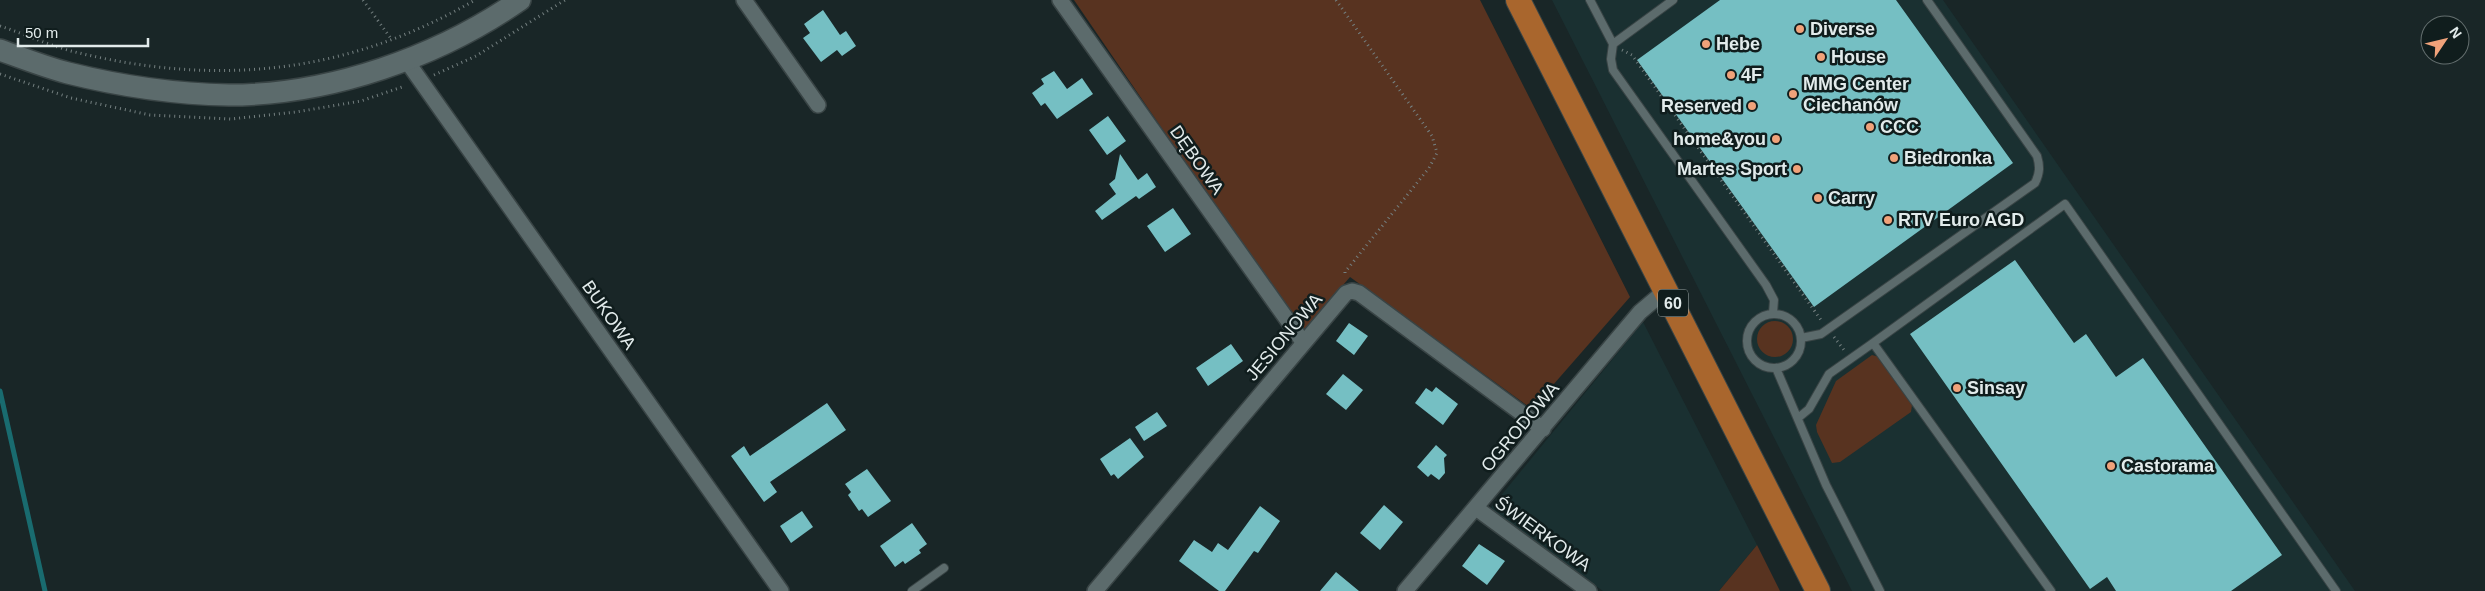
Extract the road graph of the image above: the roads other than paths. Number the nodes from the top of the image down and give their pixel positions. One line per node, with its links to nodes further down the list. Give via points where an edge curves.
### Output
1 (520, 0): 10 (main road, via 467,32)
2 (744, 0): 11 (street)
3 (1060, 0): 15 (street, DĘBOWA)
4 (1518, 0): 12 (main road, 60)
5 (1590, 0): 8 (lane)
6 (1673, 0): 8 (lane)
7 (1927, 0): 14 (lane, via 2037,156 2039,174 2035,183 1821,334)
8 (1613, 44): 13 (lane, via 1613,70 1766,285 1774,300)
9 (0, 50): 10 (main road, via 67,73 162,91 230,95 283,91 335,81)
10 (406, 60): 22 (street, BUKOWA)
11 (818, 105)
12 (1666, 290): 19 (street, OGRODOWA, via 1640,312); 27 (main road, 60)
13 (1773, 313): 14 (lane, via 1786,316 1797,325); 17 (lane, via 1754,322 1746,342 1756,362)
14 (1801, 338): 17 (lane, via 1795,358)
15 (1303, 342): 19 (street, JESIONOWA, via 1346,293 1359,293); 24 (street, JESIONOWA)
16 (1873, 342): 18 (lane, via 1829,374 1810,408); 29 (lane); 30 (lane, via 2065,204)
17 (1776, 368): 18 (lane)
18 (1798, 418): 28 (lane, via 1826,485)
19 (1543, 429): 20 (street, OGRODOWA)
20 (1476, 508): 25 (street, OGRODOWA); 26 (street, ŚWIERKOWA)
21 (944, 568): 23 (lane)
22 (781, 591)
23 (912, 591)
24 (1095, 591)
25 (1405, 591)
26 (1588, 591)
27 (1818, 591)
28 (1880, 591)
29 (2051, 591)
30 (2336, 591)

